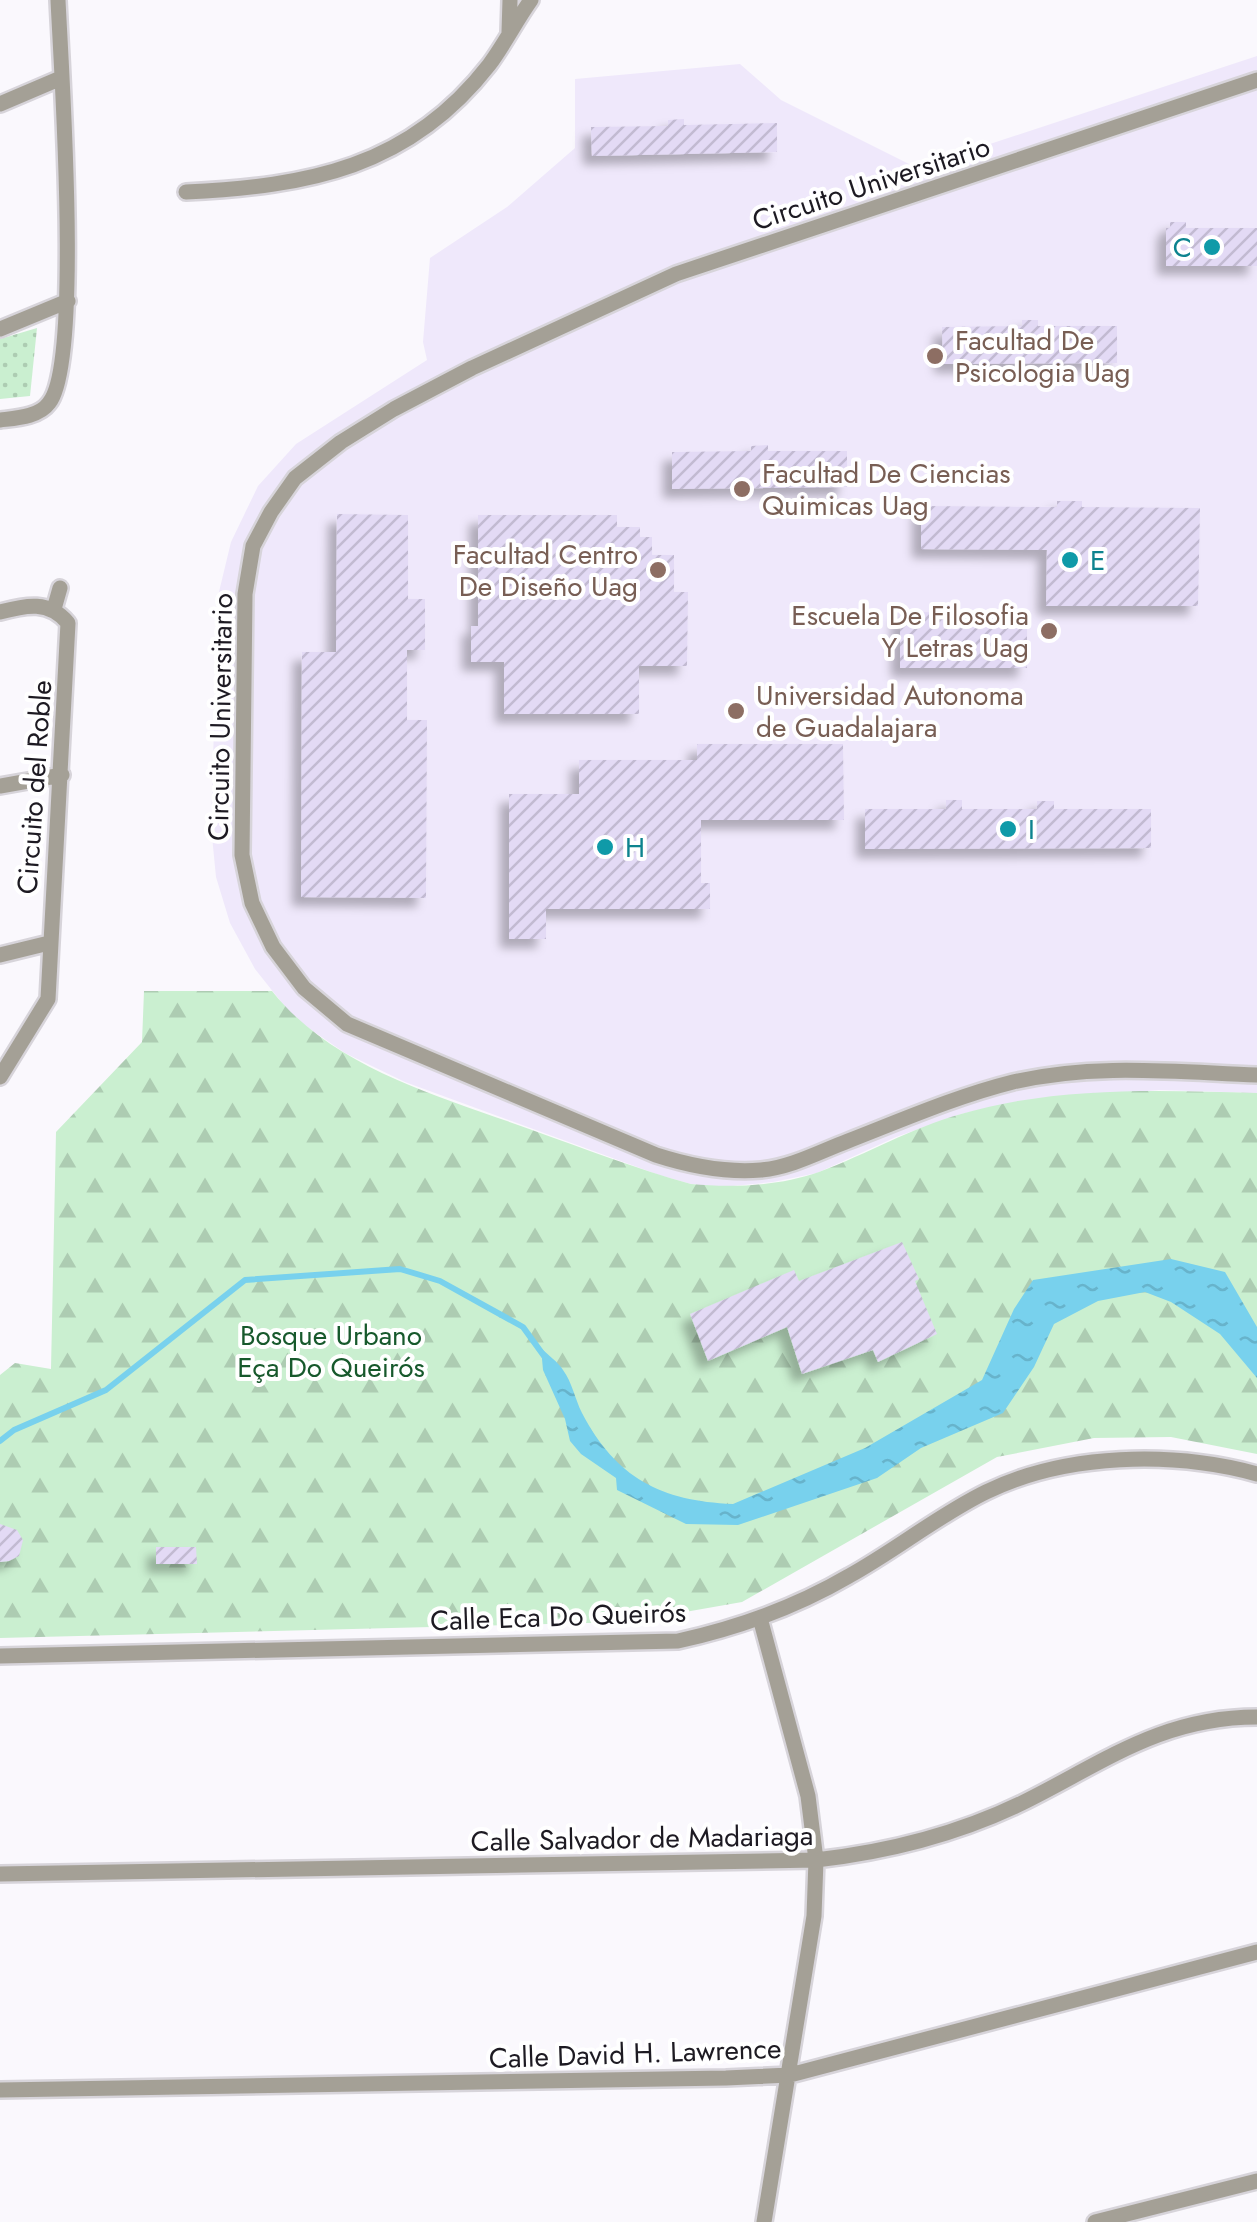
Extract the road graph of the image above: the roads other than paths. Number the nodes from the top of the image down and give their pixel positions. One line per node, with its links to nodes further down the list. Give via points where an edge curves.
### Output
1 (58, 0): 5 (street)
2 (510, 0): 4 (street)
3 (531, 0): 4 (street)
4 (509, 32): 8 (street, via 488,66 444,111 392,150 328,176)
5 (61, 78): 7 (street); 9 (street)
6 (1257, 80): 19 (street, Circuito Universitario, via 676,274 472,368 341,442 295,478 253,546 245,594 242,854 252,903 273,947 304,988 347,1024 689,1166 762,1170 804,1160 964,1097 1067,1072)
7 (0, 104)
8 (186, 192)
9 (68, 301): 10 (street); 11 (street, via 58,385 48,406)
10 (0, 329)
11 (0, 420)
12 (60, 588): 13 (street)
13 (54, 609): 14 (street, via 29,604); 15 (street, Circuito del Roble, via 68,623)
14 (0, 612)
15 (62, 775): 16 (street); 17 (street, Circuito del Roble)
16 (0, 786)
17 (48, 943): 18 (street); 20 (street, Circuito del Roble, via 48,999)
18 (0, 956)
19 (1257, 1075)
20 (0, 1077)
21 (1257, 1474): 22 (street, Calle Eca Do Queirós, via 1166,1460 1105,1462 1024,1478 986,1492 847,1578)
22 (760, 1618): 23 (street, Calle Eca Do Queirós, via 678,1641); 25 (street, via 808,1796)
23 (0, 1656)
24 (1257, 1717): 25 (street, Calle Salvador de Madariaga, via 1156,1735 962,1826 881,1851)
25 (816, 1860): 26 (street, Calle Salvador de Madariaga); 28 (street)
26 (0, 1874)
27 (1257, 1952): 28 (street, Calle David H. Lawrence)
28 (790, 2074): 29 (street, Calle David H. Lawrence); 31 (street)
29 (0, 2090)
30 (1257, 2180): 32 (street)
31 (764, 2222)
32 (1094, 2222)

